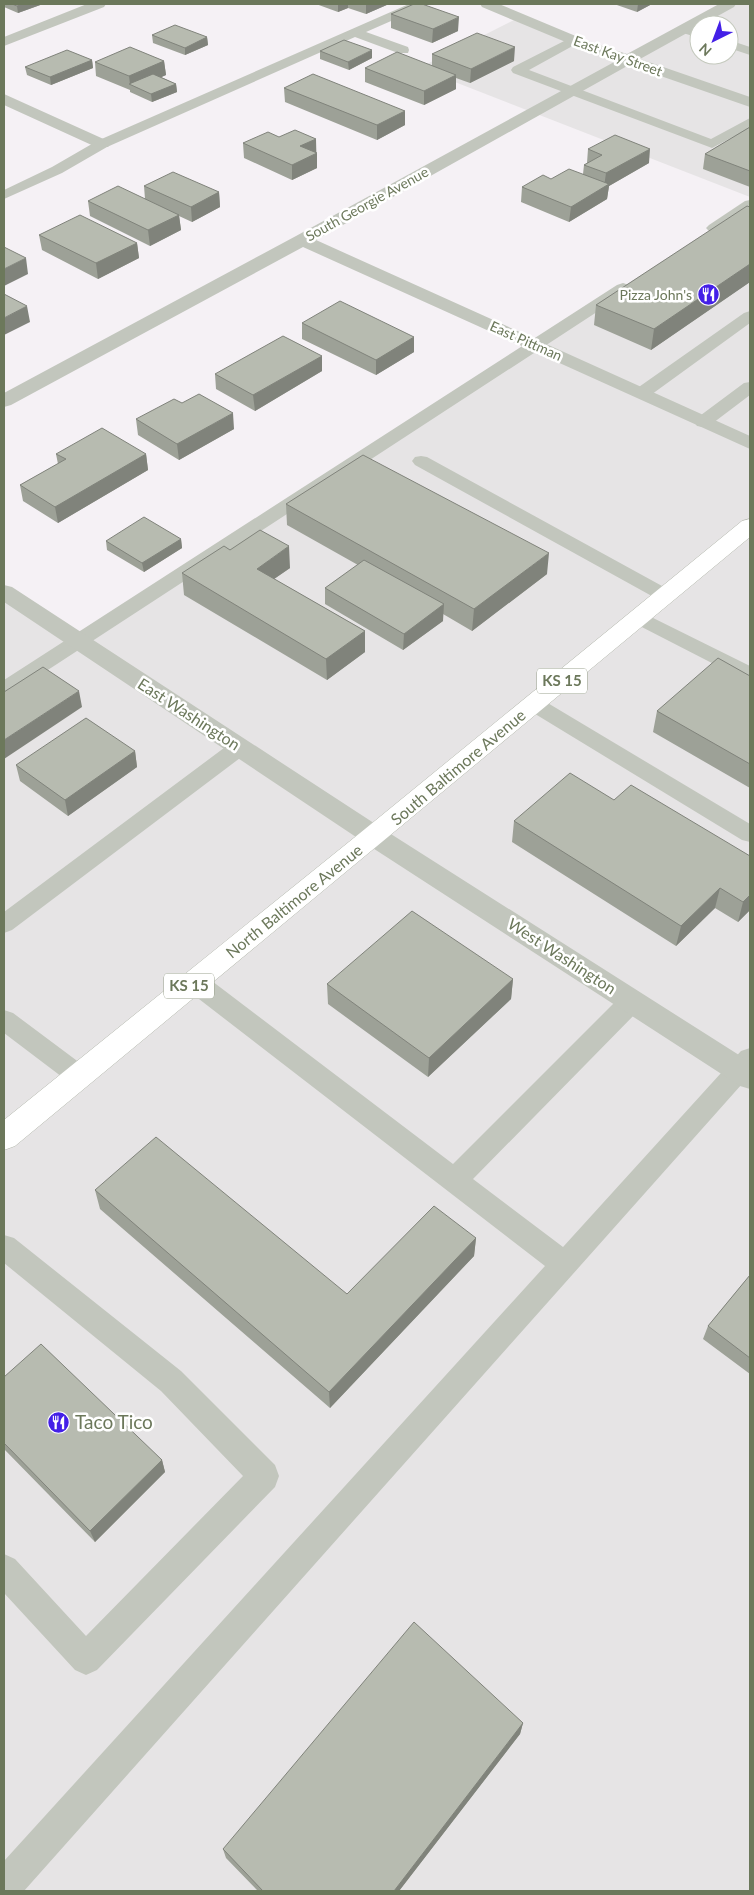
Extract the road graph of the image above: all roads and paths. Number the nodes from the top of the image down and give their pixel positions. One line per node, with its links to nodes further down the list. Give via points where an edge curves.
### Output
1 (99, 4): 9 (street)
2 (419, 4): 6 (lane)
3 (487, 4): 8 (street, East Kay Street)
4 (729, 4): 5 (street, South Georgie Avenue)
5 (714, 15)
6 (354, 32): 10 (lane); 16 (lane)
7 (689, 32): 11 (street, South Georgie Avenue)
8 (574, 40): 11 (street, East Kay Street); 12 (lane, via 518,70)
9 (4, 42)
10 (403, 50)
11 (629, 60): 12 (street, South Georgie Avenue); 14 (street, East Kay Street)
12 (571, 92): 15 (lane, via 712,144); 20 (street, South Georgie Avenue)
13 (4, 99): 16 (street)
14 (750, 102)
15 (750, 122)
16 (102, 144): 17 (lane)
17 (4, 195)
18 (750, 204): 19 (lane)
19 (701, 237)
20 (302, 240): 23 (street, East Pittman); 26 (street, South Georgie Avenue)
21 (634, 280): 23 (lane)
22 (750, 316): 25 (lane)
23 (536, 345): 25 (street, East Pittman); 34 (lane)
24 (750, 387): 27 (lane)
25 (642, 393): 27 (street, East Pittman)
26 (4, 401)
27 (702, 422): 28 (street, East Pittman)
28 (750, 443)
29 (421, 461): 32 (lane)
30 (748, 532): 32 (main road, South Baltimore Avenue / KS 15)
31 (4, 592): 34 (street, East Washington)
32 (666, 596): 33 (main road, South Baltimore Avenue / KS 15)
33 (639, 618): 35 (lane); 37 (main road, South Baltimore Avenue / KS 15)
34 (79, 642): 36 (lane); 38 (street, East Washington)
35 (750, 674)
36 (4, 689)
37 (534, 704): 39 (lane); 40 (main road, South Baltimore Avenue / KS 15)
38 (240, 747): 40 (street, East Washington); 41 (lane)
39 (750, 834)
40 (374, 836): 42 (main road, North Baltimore Avenue / KS 15); 43 (street, West Washington)
41 (4, 924)
42 (195, 982): 46 (main road, North Baltimore Avenue / KS 15); 48 (lane)
43 (632, 1000): 45 (street, West Washington); 48 (lane)
44 (4, 1020): 46 (lane)
45 (747, 1068): 50 (lane)
46 (79, 1076): 47 (main road, North Baltimore Avenue / KS 15)
47 (4, 1137)
48 (454, 1180): 50 (lane)
49 (4, 1247): 51 (lane, via 171,1381 264,1476 86,1659)
50 (564, 1264): 52 (lane)
51 (4, 1570)
52 (4, 1886)

